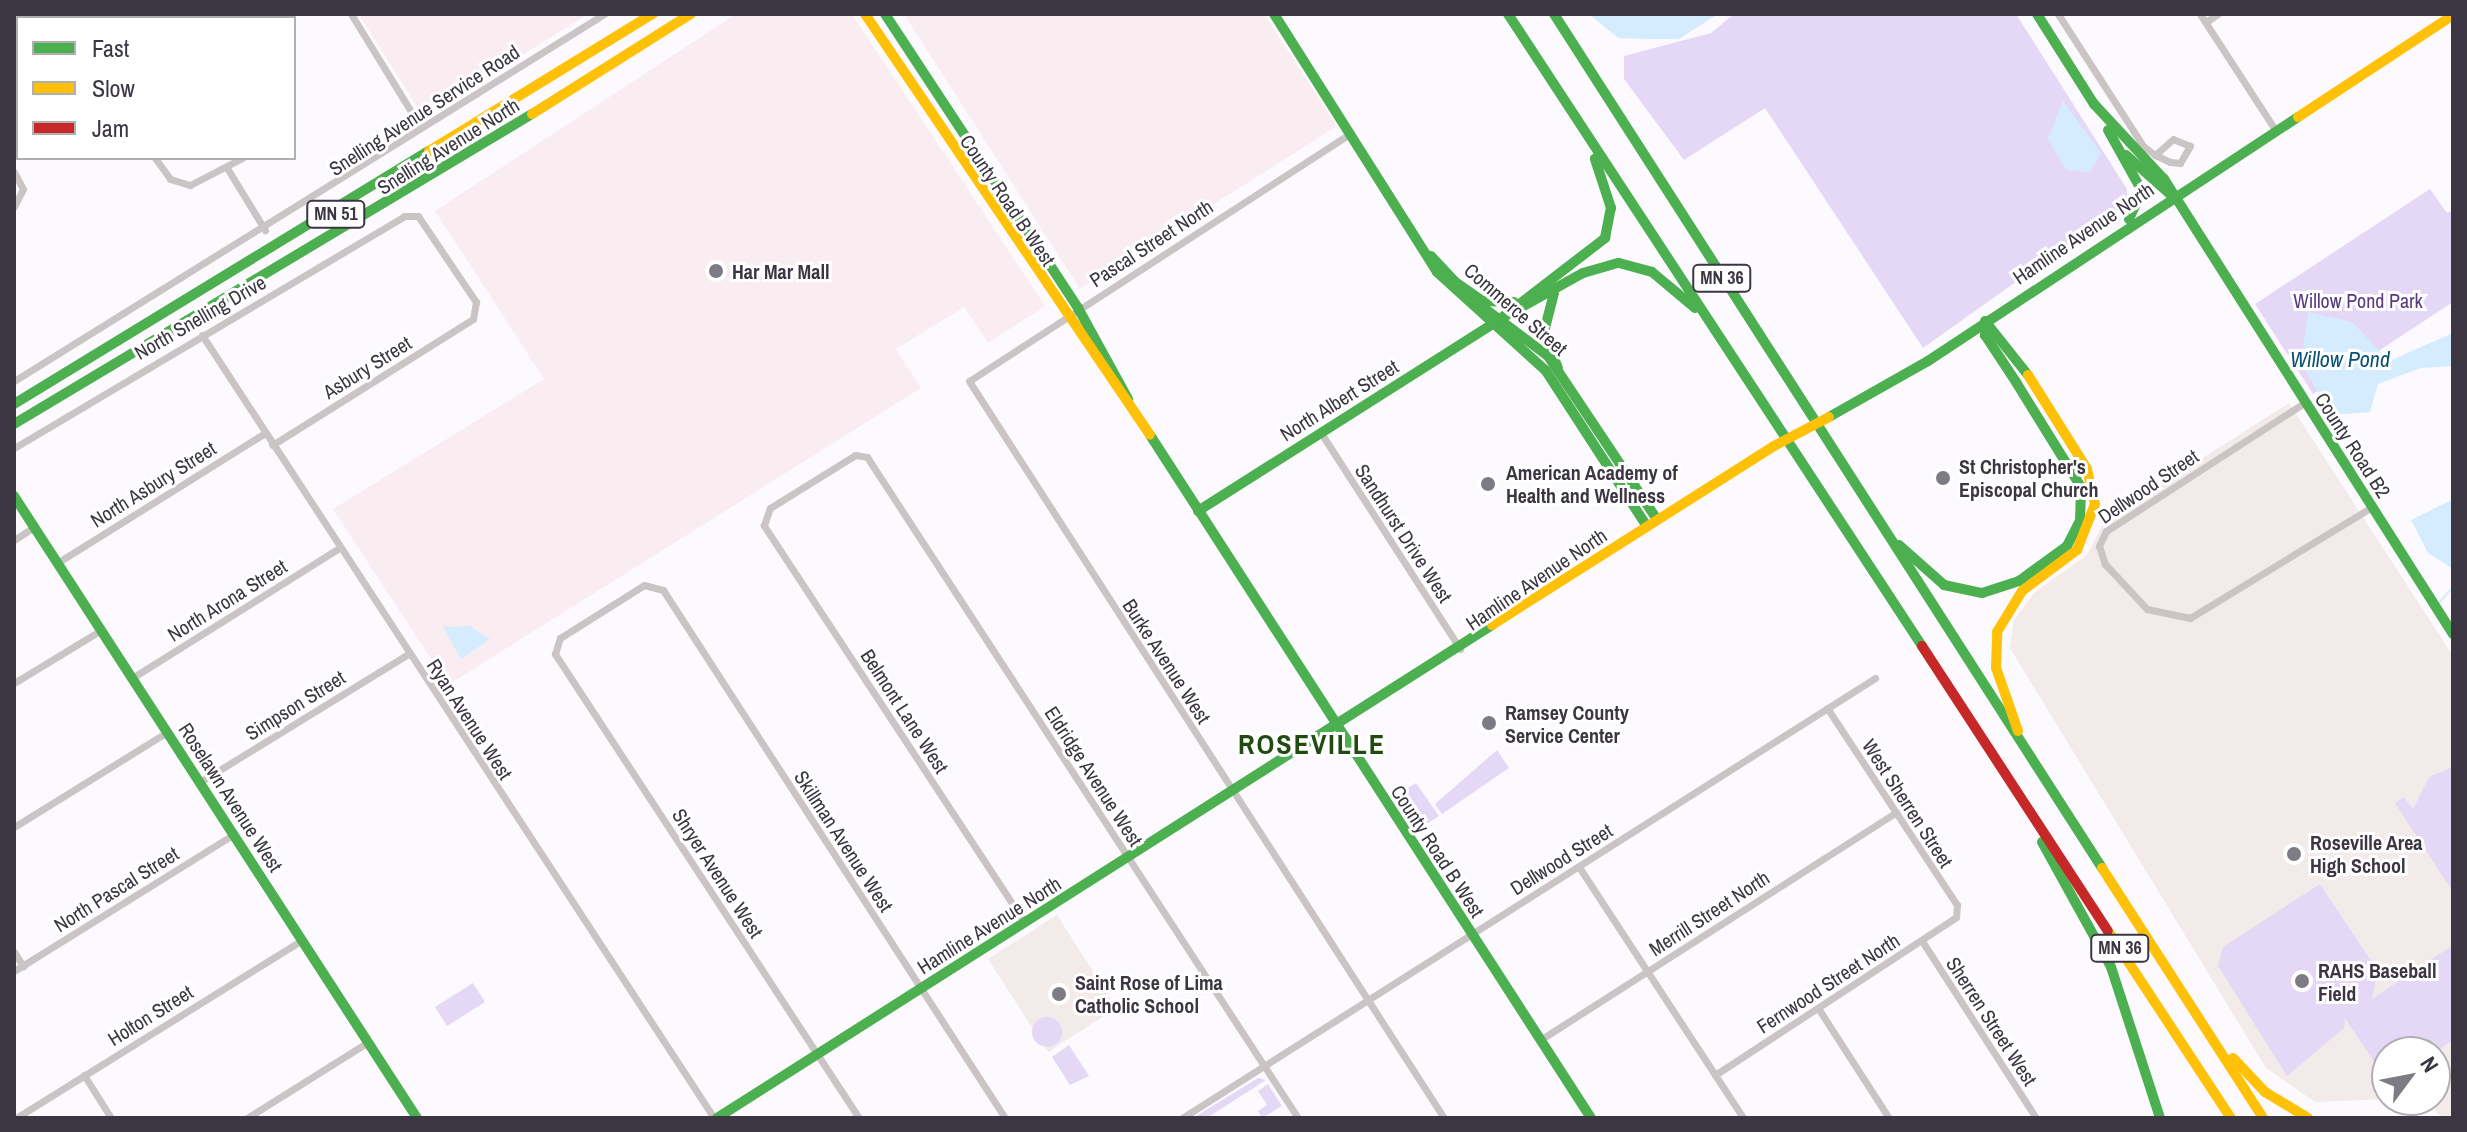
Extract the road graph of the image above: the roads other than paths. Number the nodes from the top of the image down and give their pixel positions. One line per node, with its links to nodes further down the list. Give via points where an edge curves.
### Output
1 (351, 14): 18 (street)
2 (604, 14): 18 (street, Snelling Avenue Service Road)
3 (653, 14): 48 (main road, Snelling Avenue North / MN 51)
4 (691, 14): 49 (main road, Snelling Avenue North / MN 51, via 341,234)
5 (865, 14): 37 (main road, County Road B West)
6 (885, 14): 35 (main road, County Road B West)
7 (1274, 14): 21 (main road, Commerce Street)
8 (1508, 14): 16 (main road, MN 36)
9 (1556, 14): 56 (main road, MN 36)
10 (2037, 14): 17 (main road, County Road B2)
11 (2058, 14): 22 (street)
12 (2200, 14): 15 (street)
13 (2218, 14): 15 (street)
14 (2453, 15): 19 (main road, Hamline Avenue North)
15 (2206, 22): 19 (street)
16 (1573, 115): 34 (main road, via 1609,193 1607,232 1592,253); 42 (main road, MN 36)
17 (2105, 118): 20 (main road, County Road B2); 27 (main road, County Road B2)
18 (420, 126): 30 (street, Snelling Avenue Service Road)
19 (2274, 128): 27 (main road, Hamline Avenue North)
20 (2108, 130): 27 (main road, County Road B2, via 2132,164); 29 (main road, via 2143,195)
21 (1351, 133): 31 (main road, Commerce Street); 35 (street, Pascal Street North)
22 (2155, 155): 22 (street, via 2180,163 2190,146 2173,139)
23 (157, 160): 25 (street, via 184,185)
24 (239, 160): 25 (street)
25 (227, 168): 30 (street)
26 (14, 172): 28 (street, via 23,189)
27 (2172, 195): 29 (main road, Hamline Avenue North); 47 (main road, County Road B2)
28 (14, 207)
29 (2124, 226): 39 (main road, Hamline Avenue North)
30 (265, 230): 44 (street, Snelling Avenue Service Road)
31 (1427, 251): 32 (main road, Commerce Street); 40 (main road, Commerce Street, via 1447,286)
32 (1454, 281): 34 (main road, via 1483,301); 38 (main road, Commerce Street)
33 (1555, 291): 38 (main road); 42 (main road, via 1595,267 1641,267 1672,286); 43 (main road, via 1544,332)
34 (1525, 298): 38 (main road)
35 (1078, 308): 37 (street, Pascal Street North); 46 (main road, County Road B West)
36 (476, 315): 41 (street, North Snelling Drive, via 476,302 414,215 404,216); 52 (street, Asbury Street)
37 (1065, 317): 45 (street, Pascal Street North); 46 (main road, County Road B West)
38 (1500, 319): 40 (main road, North Albert Street); 43 (main road, Commerce Street)
39 (1987, 324): 56 (main road, via 1985,335 2081,487 2078,528 2056,557 2006,588 1955,589 1915,562); 59 (main road, Hamline Avenue North, bridge); 76 (main road, via 1997,327 2087,469 2095,504 2077,550 2022,591 1997,632 1999,680)
40 (1489, 326): 51 (main road, North Albert Street); 60 (main road, Commerce Street, via 1546,371)
41 (202, 335): 50 (street, Ryan Avenue West); 53 (street, North Snelling Drive)
42 (1727, 347): 77 (main road, MN 36)
43 (1558, 368): 59 (main road, Commerce Street)
44 (14, 381)
45 (969, 381): 79 (street, Burke Avenue West)
46 (1128, 401): 58 (main road, County Road B West)
47 (2304, 403): 57 (main road, County Road B2); 57 (street, Dellwood Street, via 2106,531 2099,546 2105,564 2147,609 2190,618)
48 (14, 404)
49 (14, 424)
50 (265, 433): 52 (street, Ryan Avenue West); 64 (street, North Asbury Street)
51 (1321, 433): 58 (main road, North Albert Street); 68 (street, Sandhurst Drive West)
52 (272, 445): 63 (street, Ryan Avenue West)
53 (14, 448)
54 (861, 453): 83 (street, Eldridge Avenue West); 86 (street, Belmont Lane West, via 763,516)
55 (14, 496): 61 (main road, Roselawn Avenue West)
56 (1867, 507): 76 (main road, MN 36)
57 (2372, 507): 66 (main road, County Road B2)
58 (1198, 511): 74 (main road, County Road B West)
59 (1656, 518): 60 (main road, Hamline Avenue North)
60 (1646, 525): 68 (main road, Hamline Avenue North)
61 (34, 527): 62 (street); 64 (main road, Roselawn Avenue West)
62 (14, 540)
63 (339, 548): 69 (street, Ryan Avenue West); 70 (street, North Arona Street)
64 (57, 563): 65 (main road, Roselawn Avenue West)
65 (101, 630): 70 (main road, Roselawn Avenue West); 72 (street)
66 (2453, 634)
67 (554, 645): 94 (street, Skillman Avenue West, via 653,583); 100 (street, Shryer Avenue West)
68 (1461, 651): 74 (main road, Hamline Avenue North)
69 (408, 654): 78 (street, Simpson Street); 108 (street, Ryan Avenue West)
70 (132, 678): 75 (main road, Roselawn Avenue West)
71 (1875, 678): 73 (street, Dellwood Street)
72 (14, 683)
73 (1827, 708): 80 (street, West Sherren Street); 84 (street, Dellwood Street)
74 (1338, 729): 79 (main road, Hamline Avenue North); 87 (main road, County Road B West)
75 (167, 732): 78 (main road, Roselawn Avenue West); 81 (street)
76 (2038, 773): 96 (main road, MN 36)
77 (2008, 779): 118 (main road, via 2111,967); 119 (main road, MN 36)
78 (200, 782): 82 (main road, Roselawn Avenue West)
79 (1233, 794): 83 (main road, Hamline Avenue North); 95 (street, Burke Avenue West)
80 (1896, 812): 85 (street, West Sherren Street, via 1957,905); 93 (street, Merrill Street North)
81 (14, 827)
82 (234, 834): 88 (main road, Roselawn Avenue West); 91 (street, North Pascal Street)
83 (1129, 858): 86 (main road, Hamline Avenue North); 101 (street, Eldridge Avenue West)
84 (1579, 867): 87 (street, Dellwood Street); 93 (street)
85 (1956, 917): 89 (street, Fernwood Street North)
86 (1025, 923): 94 (main road, Hamline Avenue North)
87 (1471, 936): 95 (street, Dellwood Street); 98 (main road, County Road B West)
88 (302, 940): 99 (main road, Roselawn Avenue West); 102 (street, Holton Street)
89 (1922, 941): 97 (street, Fernwood Street North); 117 (street, Sherren Street West)
90 (14, 952): 91 (street)
91 (23, 966): 92 (street, North Pascal Street)
92 (14, 971)
93 (1648, 971): 98 (street, Merrill Street North); 103 (street)
94 (921, 989): 100 (main road, Hamline Avenue North); 110 (street, Skillman Avenue West)
95 (1368, 1001): 101 (street, Dellwood Street); 113 (street, Burke Avenue West)
96 (2189, 1004): 120 (main road, MN 36); 121 (main road, via 2253,1081)
97 (1818, 1008): 103 (street, Fernwood Street North); 116 (street)
98 (1540, 1040): 114 (main road, County Road B West)
99 (368, 1042): 106 (street); 107 (main road, Roselawn Avenue West)
100 (818, 1055): 108 (main road, Hamline Avenue North); 109 (street, Shryer Avenue West)
101 (1265, 1066): 111 (street, Dellwood Street); 112 (street, Eldridge Avenue West)
102 (84, 1075): 104 (street, Holton Street); 105 (street)
103 (1715, 1075): 115 (street)
104 (16, 1118)
105 (111, 1118)
106 (247, 1118)
107 (417, 1118)
108 (716, 1118)
109 (859, 1118)
110 (1005, 1118)
111 (1182, 1118)
112 (1298, 1118)
113 (1444, 1118)
114 (1591, 1118)
115 (1743, 1118)
116 (1889, 1118)
117 (2036, 1118)
118 (2160, 1118)
119 (2231, 1118)
120 (2263, 1118)
121 (2308, 1118)

